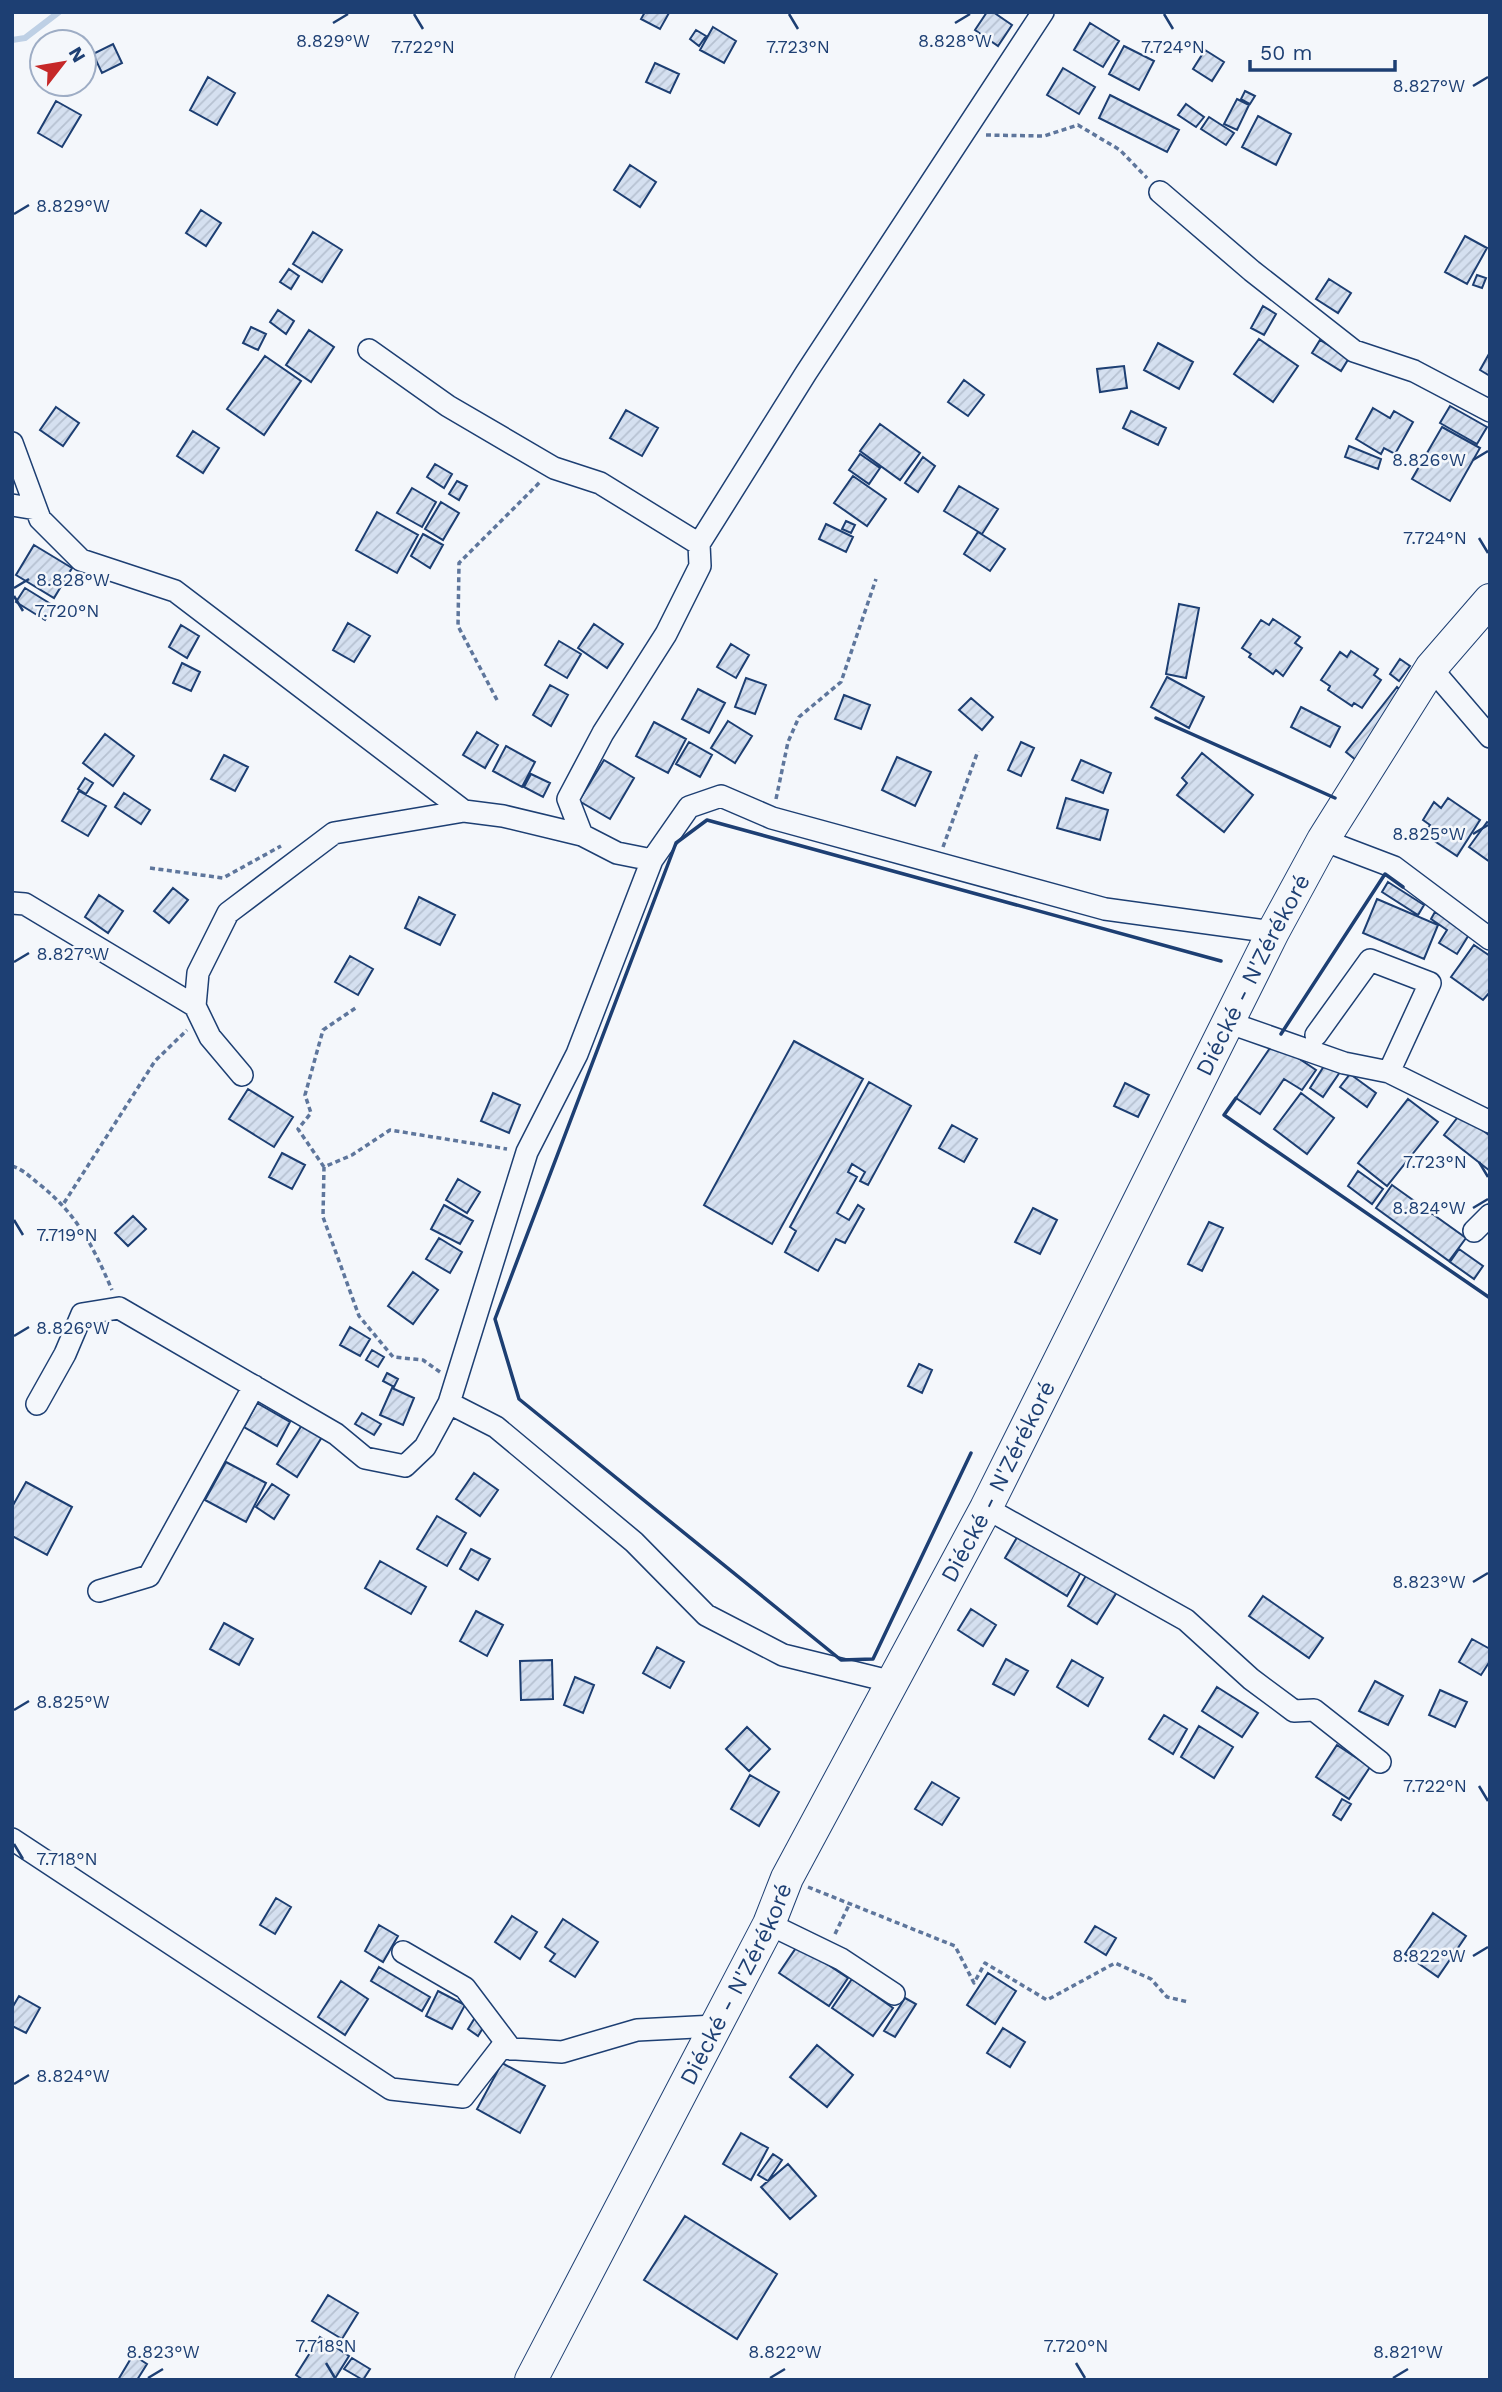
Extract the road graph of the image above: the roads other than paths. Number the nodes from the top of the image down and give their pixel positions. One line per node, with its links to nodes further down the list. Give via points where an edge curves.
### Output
1 (1042, 12): 8 (street)
2 (1160, 192): 4 (street, via 1354,351 1414,371)
3 (369, 351): 8 (street, via 448,406 554,468 600,483)
4 (1490, 411)
5 (12, 443): 7 (street)
6 (12, 505): 7 (street)
7 (36, 509): 12 (street, via 40,519 81,560 175,591)
8 (699, 544): 13 (street, via 700,566 666,634 603,733 568,799)
9 (1490, 600): 10 (highway, Diécké - N'Zérékoré)
10 (1431, 668): 11 (street); 14 (highway, Diécké - N'Zérékoré)
11 (1490, 737)
12 (464, 811): 13 (street); 19 (street, via 334,833 229,913 198,973)
13 (582, 835): 15 (street, via 617,853)
14 (1324, 839): 17 (highway, Diécké - N'Zérékoré); 18 (street, via 1394,867)
15 (652, 860): 17 (street, via 689,807 721,796 772,818 1105,909); 28 (street, via 577,1054 527,1152)
16 (12, 903): 19 (street, via 25,904)
17 (1273, 932): 20 (highway, Diécké - N'Zérékoré)
18 (1490, 939)
19 (195, 1006): 23 (street, via 210,1037)
20 (1230, 1023): 22 (street, via 1344,1063); 30 (highway, Diécké - N'Zérékoré)
21 (1316, 1035): 22 (street, via 1370,960 1430,983)
22 (1389, 1072): 24 (street)
23 (242, 1075)
24 (1490, 1122)
25 (1490, 1215): 26 (street)
26 (1474, 1231)
27 (254, 1386): 28 (street, via 336,1434 365,1458 405,1466 425,1447); 29 (street, via 119,1308 82,1314); 31 (street, via 149,1576)
28 (453, 1393): 32 (street, via 634,1542 706,1615 783,1655)
29 (37, 1404)
30 (986, 1508): 32 (highway, Diécké - N'Zérékoré); 33 (street, via 1186,1620 1294,1711 1314,1710)
31 (99, 1591)
32 (893, 1682): 35 (highway, Diécké - N'Zérékoré, via 787,1878)
33 (1380, 1762)
34 (12, 1839): 39 (street, via 391,2089 463,2097 500,2048)
35 (769, 1924): 37 (street, via 841,1959); 38 (highway, Diécké - N'Zérékoré)
36 (403, 1951): 39 (street, via 465,1988)
37 (894, 1994)
38 (715, 2026): 39 (street, via 637,2029 562,2052); 40 (highway, Diécké - N'Zérékoré)
39 (511, 2049)
40 (531, 2380)

